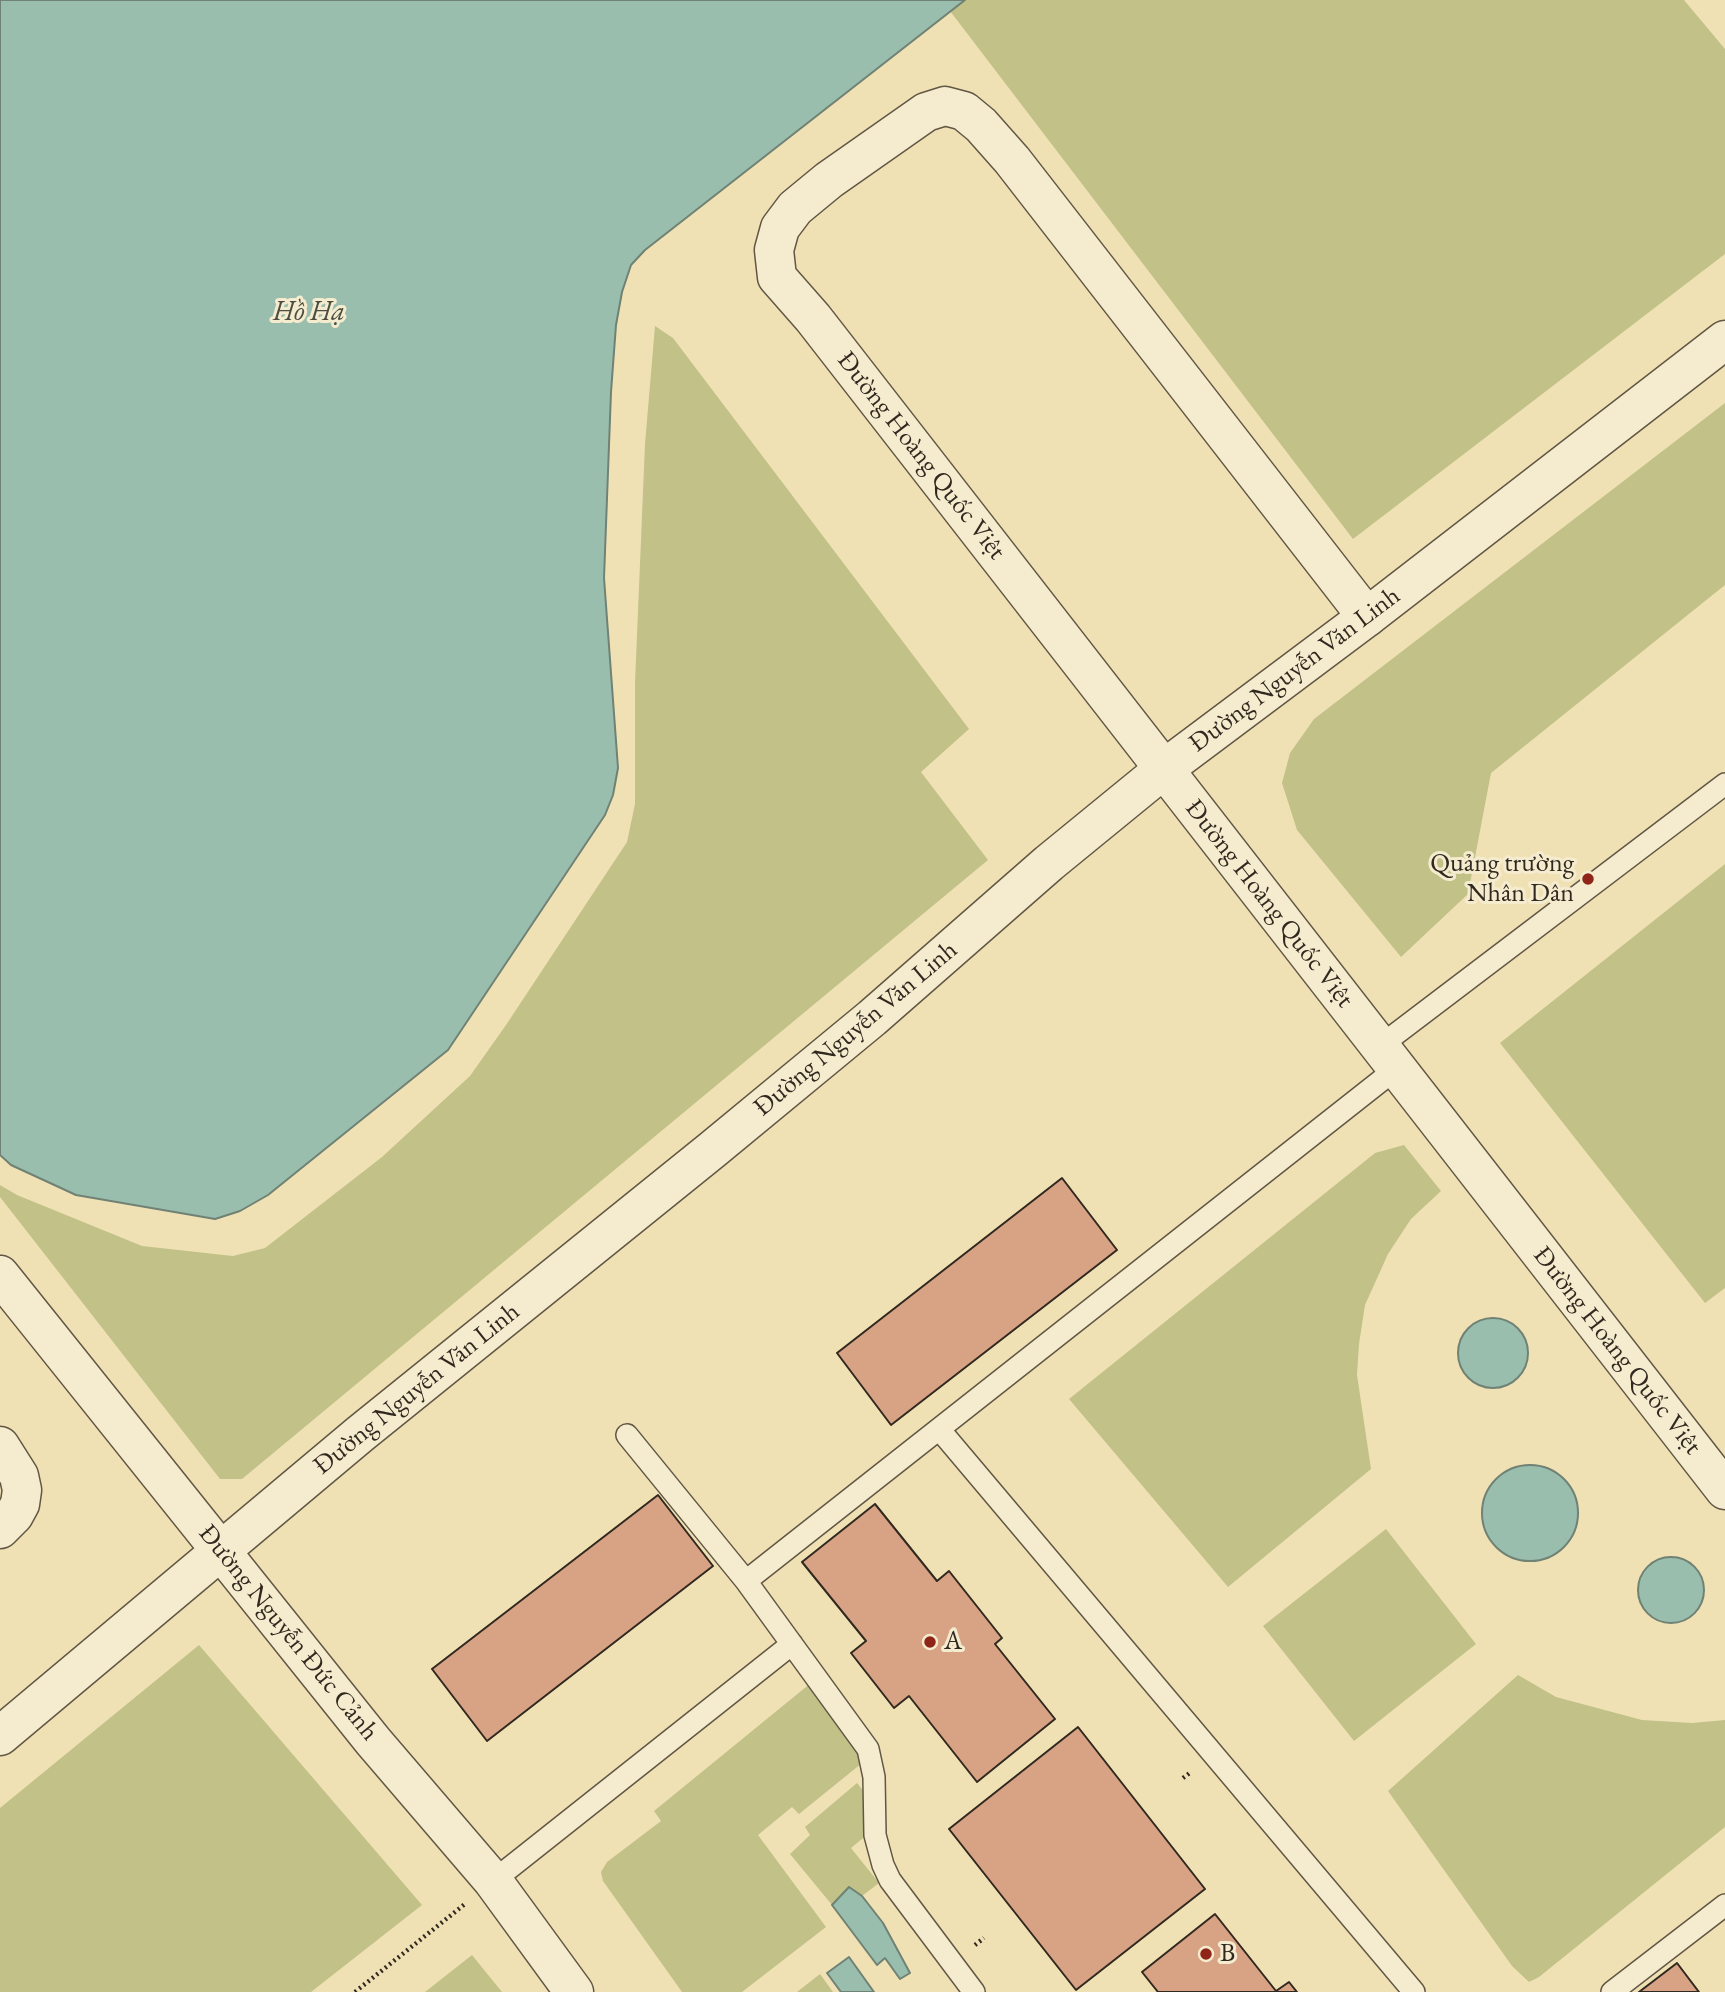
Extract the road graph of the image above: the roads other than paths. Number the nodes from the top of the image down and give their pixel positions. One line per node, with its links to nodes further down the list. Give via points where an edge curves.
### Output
1 (1725, 340): 2 (street, Đường Nguyễn Văn Linh)
2 (1367, 617): 3 (street, Đường Nguyễn Văn Linh); 3 (street, Đường Hoàng Quốc Việt, via 1012,160 964,111 945,106 926,112 829,180 795,208 780,228 774,250 777,277 813,317)
3 (1164, 769): 5 (street, Đường Hoàng Quốc Việt); 12 (street, Đường Nguyễn Văn Linh, via 851,1036)
4 (1725, 784): 5 (lane)
5 (1388, 1057): 7 (lane); 10 (street, Đường Hoàng Quốc Việt)
6 (0, 1275): 12 (street, Đường Nguyễn Đức Cảnh)
7 (939, 1429): 13 (lane); 20 (lane)
8 (628, 1435): 13 (lane)
9 (0, 1446): 11 (street, via 19,1476 22,1490 14,1515)
10 (1725, 1490)
11 (0, 1529)
12 (222, 1551): 15 (street, Đường Nguyễn Văn Linh); 16 (street, Đường Nguyễn Đức Cảnh, via 373,1741)
13 (746, 1581): 14 (lane)
14 (792, 1644): 16 (lane); 19 (lane, via 868,1749 877,1850 890,1880)
15 (0, 1735)
16 (493, 1881): 18 (street, Đường Nguyễn Đức Cảnh)
17 (1725, 1905): 21 (lane)
18 (574, 1992)
19 (974, 1992)
20 (1414, 1992)
21 (1612, 1992)

